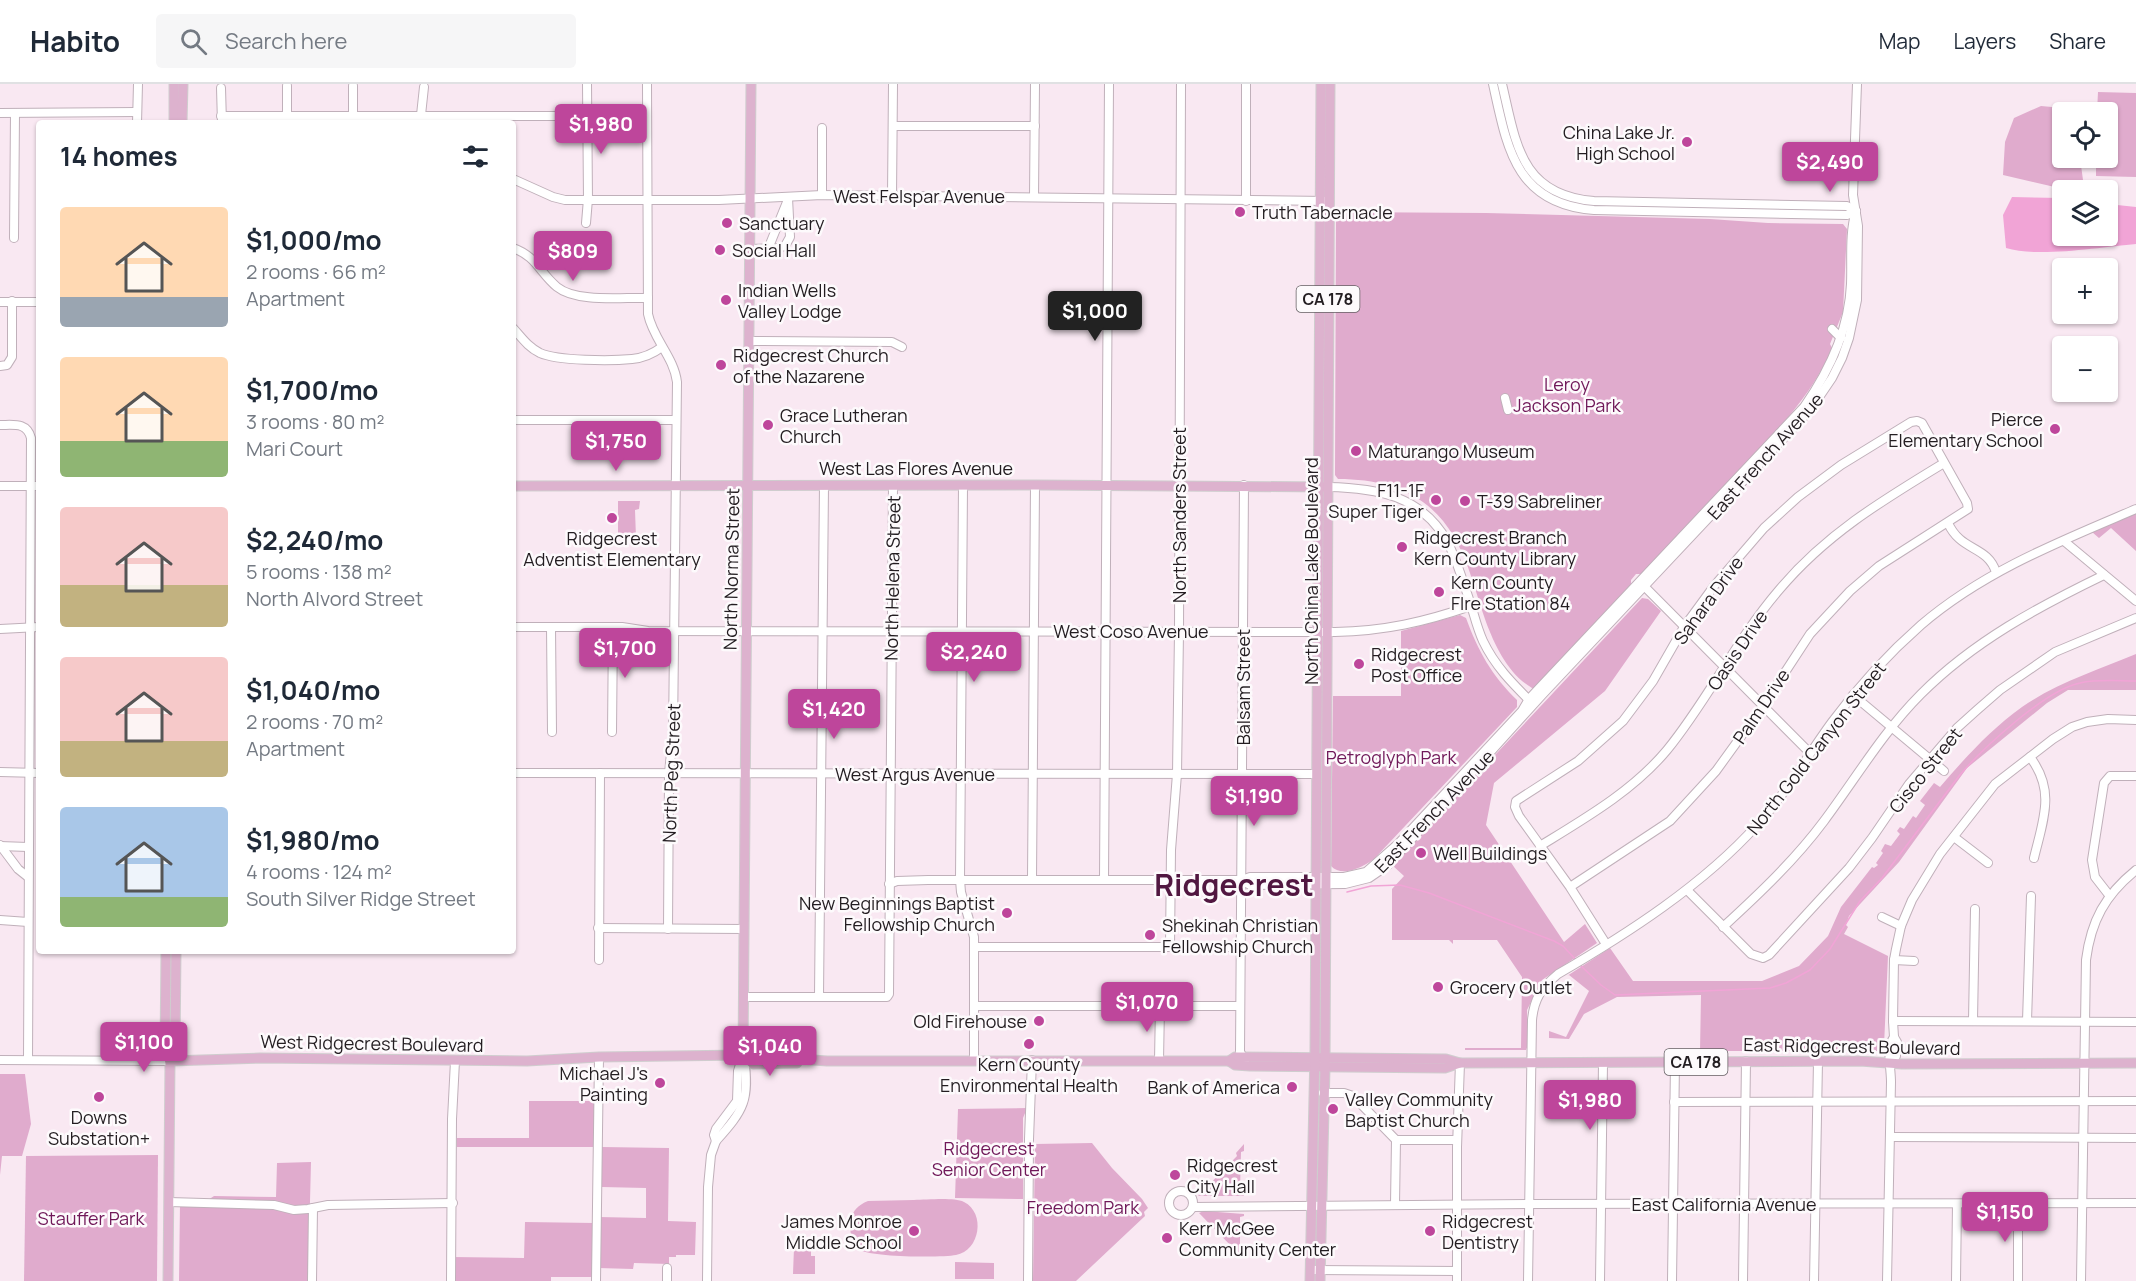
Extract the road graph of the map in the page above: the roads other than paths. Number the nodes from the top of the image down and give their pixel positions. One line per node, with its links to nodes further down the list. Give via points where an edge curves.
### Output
1 (138, 84): 21 (street)
2 (174, 84): 30 (main road)
3 (183, 84): 31 (main road)
4 (587, 84): 27 (street)
5 (647, 84): 44 (street, North Peg Street)
6 (751, 84): 40 (main road, North Norma Street)
7 (893, 84): 33 (street)
8 (1035, 84): 34 (street)
9 (1109, 84): 41 (street)
10 (1181, 84): 42 (street, North Sanders Street)
11 (1246, 84): 46 (street)
12 (1321, 84): 47 (main road, North China Lake Boulevard / CA 178)
13 (1330, 84): 47 (main road, North China Lake Boulevard / CA 178)
14 (1493, 84): 48 (street, via 1506,141 1516,165 1539,191 1559,203 1593,210 1847,215)
15 (1502, 84): 48 (street, via 1521,156 1538,178 1565,195 1594,201 1847,206)
16 (1857, 84): 48 (street, via 1853,195)
17 (287, 86): 24 (street)
18 (353, 86): 25 (street)
19 (424, 87): 26 (street)
20 (221, 88): 32 (street)
21 (137, 112): 23 (street); 29 (street)
22 (0, 113): 23 (street)
23 (15, 113): 50 (street)
24 (287, 115): 25 (street); 32 (street)
25 (353, 115): 26 (street)
26 (421, 115): 28 (street)
27 (588, 116): 28 (street); 43 (street)
28 (446, 119)
29 (137, 120)
30 (174, 120)
31 (182, 120)
32 (221, 120)
33 (893, 126): 34 (street); 38 (street)
34 (1035, 126): 39 (street)
35 (822, 128): 37 (street)
36 (516, 181): 43 (street, West Felspar Avenue, via 553,197)
37 (822, 195): 38 (street, West Felspar Avenue); 45 (street, West Felspar Avenue)
38 (892, 196): 39 (street, West Felspar Avenue)
39 (1034, 197): 41 (street, West Felspar Avenue)
40 (750, 198): 44 (street, West Felspar Avenue); 45 (street, West Felspar Avenue); 51 (main road, North Norma Street)
41 (1109, 198): 42 (street, West Felspar Avenue); 80 (street)
42 (1179, 198): 46 (street, West Felspar Avenue); 81 (street, North Sanders Street)
43 (588, 199): 44 (street, West Felspar Avenue); 49 (street)
44 (648, 199): 54 (street, North Peg Street)
45 (788, 199): 52 (street); 52 (street, via 789,240 782,248)
46 (1246, 201): 47 (street, West Felspar Avenue)
47 (1325, 202): 60 (main road, North China Lake Boulevard / CA 178); 66 (main road, North China Lake Boulevard / CA 178)
48 (1856, 211): 61 (street, East French Avenue, via 1850,300); 67 (street, East French Avenue, via 1855,315 1842,358)
49 (586, 223)
50 (14, 238)
51 (750, 249): 52 (street); 62 (main road, North Norma Street)
52 (768, 249)
53 (516, 250): 54 (street, via 531,257 552,283 570,294)
54 (648, 298): 63 (street, North Peg Street, via 650,324)
55 (12, 301): 56 (street); 57 (street); 65 (street, via 12,357 7,366)
56 (0, 302)
57 (36, 302)
58 (1832, 328): 61 (street)
59 (516, 331): 63 (street, via 530,347 560,359 633,358)
60 (1320, 334): 66 (main road, via 1324,337); 86 (main road, North China Lake Boulevard / CA 178)
61 (1841, 338): 67 (street, via 1842,345); 92 (street, East French Avenue, via 1825,376 1804,408 1647,575)
62 (749, 341): 64 (street, via 892,342); 75 (main road, North Norma Street)
63 (662, 347): 71 (street, North Peg Street, via 676,376)
64 (902, 347)
65 (0, 366)
66 (1328, 374): 86 (main road, North China Lake Boulevard / CA 178)
67 (1821, 395): 92 (street, East French Avenue)
68 (1505, 398): 69 (street)
69 (1508, 410)
70 (516, 420): 71 (street)
71 (676, 420): 74 (street, North Peg Street)
72 (0, 425): 84 (street, via 24,426 29,430)
73 (1944, 462): 88 (street, Palm Drive, via 1968,506); 99 (street, Sahara Drive, via 1920,422 1882,438 1798,497 1773,520 1734,561); 112 (street, Oasis Drive, via 1846,525 1792,575)
74 (676, 485): 75 (main road, West Las Flores Avenue); 85 (main road, West Las Flores Avenue); 102 (street, North Peg Street)
75 (749, 485): 76 (main road, West Las Flores Avenue); 103 (main road, North Norma Street)
76 (824, 485): 77 (main road, West Las Flores Avenue); 104 (street)
77 (893, 485): 78 (main road, West Las Flores Avenue); 105 (street, North Helena Street)
78 (963, 485): 79 (main road, West Las Flores Avenue); 106 (street)
79 (1035, 485): 80 (main road, West Las Flores Avenue); 107 (street)
80 (1107, 485): 81 (main road, West Las Flores Avenue); 108 (street)
81 (1179, 485): 82 (main road, West Las Flores Avenue); 109 (street, North Sanders Street)
82 (1244, 485): 86 (main road, West Las Flores Avenue); 110 (street, Balsam Street)
83 (0, 486): 84 (street)
84 (35, 486): 100 (street)
85 (516, 486)
86 (1324, 486): 94 (street, via 1378,491 1407,502 1425,515 1450,547); 111 (main road, North China Lake Boulevard / CA 178)
87 (2136, 509): 89 (street, North Gold Canyon Street)
88 (1948, 523): 90 (street, via 1958,539 1989,559); 115 (street, Palm Drive, via 1879,566 1850,591 1810,634)
89 (2064, 541): 90 (street, North Gold Canyon Street); 91 (street)
90 (1996, 572): 113 (street, North Gold Canyon Street, via 1923,624)
91 (2104, 575): 93 (street); 117 (street, via 2028,614 1969,652)
92 (1642, 585): 99 (street); 114 (street, East French Avenue)
93 (2136, 601)
94 (1471, 606): 111 (street, West Coso Avenue, via 1407,626); 114 (street, via 1492,658)
95 (2136, 618): 122 (street, Cisco Street, via 2055,652 1977,710)
96 (516, 627): 97 (street, West Coso Avenue)
97 (551, 627): 98 (street, West Coso Avenue); 118 (street)
98 (613, 627): 102 (street, West Coso Avenue); 119 (street)
99 (1684, 627): 112 (street); 143 (street, Sahara Drive, via 1653,681 1623,721 1578,761 1515,804)
100 (35, 628): 101 (street); 125 (street)
101 (0, 629)
102 (675, 631): 103 (street, West Coso Avenue); 129 (street, North Peg Street)
103 (747, 631): 104 (street, West Coso Avenue); 130 (main road, North Norma Street)
104 (822, 631): 105 (street, West Coso Avenue); 131 (street)
105 (891, 631): 106 (street, West Coso Avenue); 132 (street, North Helena Street)
106 (962, 631): 107 (street, West Coso Avenue); 133 (street)
107 (1034, 631): 108 (street, West Coso Avenue); 134 (street)
108 (1106, 631): 109 (street, West Coso Avenue); 135 (street)
109 (1179, 632): 110 (street, West Coso Avenue); 136 (street, North Sanders Street)
110 (1243, 632): 111 (street, West Coso Avenue); 137 (street, Balsam Street)
111 (1323, 632): 138 (main road, North China Lake Boulevard / CA 178); 140 (main road, North China Lake Boulevard / CA 178)
112 (1723, 667): 115 (street); 143 (street, Oasis Drive, via 1695,713 1657,760 1629,786)
113 (1853, 695): 117 (street); 120 (street, North Gold Canyon Street)
114 (1531, 702): 154 (street, East French Avenue, via 1388,865 1359,882)
115 (1762, 706): 120 (street); 156 (street, Palm Drive, via 1716,771 1670,821)
116 (2136, 720): 121 (street, via 2079,724)
117 (1891, 726): 122 (street); 166 (street, via 1816,831 1772,881)
118 (552, 732)
119 (612, 732)
120 (1810, 753): 157 (street, North Gold Canyon Street, via 1758,824)
121 (2030, 757): 141 (street, via 1995,784); 145 (street, via 2041,774 2046,794)
122 (1930, 758): 123 (street); 166 (street, Cisco Street, via 1819,903 1769,955 1758,958)
123 (1944, 771)
124 (0, 772): 125 (street)
125 (30, 773): 126 (street); 144 (street)
126 (36, 773)
127 (516, 773): 128 (street, West Argus Avenue)
128 (600, 773): 129 (street, West Argus Avenue); 167 (street)
129 (669, 773): 130 (street, West Argus Avenue); 168 (street, North Peg Street)
130 (745, 774): 131 (street, West Argus Avenue); 169 (main road, North Norma Street)
131 (821, 774): 132 (street, West Argus Avenue); 180 (street)
132 (890, 774): 133 (street, West Argus Avenue); 155 (street, North Helena Street)
133 (961, 774): 134 (street, West Argus Avenue); 149 (street)
134 (1033, 774): 135 (street, West Argus Avenue); 150 (street)
135 (1105, 774): 136 (street, West Argus Avenue); 151 (street)
136 (1177, 774): 137 (street, West Argus Avenue); 152 (street, North Sanders Street)
137 (1242, 774): 138 (street, West Argus Avenue); 153 (street, Balsam Street)
138 (1317, 774): 140 (main road, via 1322,780); 154 (main road, North China Lake Boulevard / CA 178)
139 (2136, 776): 158 (street, via 2112,776 2104,783 2092,860 2095,877)
140 (1325, 821): 154 (main road, North China Lake Boulevard / CA 178)
141 (1954, 837): 146 (street); 165 (street, via 1919,886)
142 (0, 846): 144 (street); 148 (street)
143 (1540, 846): 156 (street)
144 (28, 847): 148 (street)
145 (2034, 858)
146 (1988, 863)
147 (2136, 870): 158 (street)
148 (28, 877): 163 (street)
149 (960, 880): 150 (street, East French Avenue); 155 (street, East French Avenue); 171 (street)
150 (1032, 880): 151 (street, East French Avenue)
151 (1104, 880): 152 (street, East French Avenue)
152 (1171, 880): 153 (street, East French Avenue); 172 (street, North Sanders Street)
153 (1241, 880): 154 (street, East French Avenue, via 1250,877); 173 (street, Balsam Street)
154 (1321, 881): 164 (main road, North China Lake Boulevard / CA 178); 179 (main road, North China Lake Boulevard / CA 178)
155 (889, 884): 180 (street, North Helena Street, via 890,994 883,998)
156 (1570, 888): 170 (street)
157 (1687, 890): 166 (street); 170 (street, North Gold Canyon Street)
158 (2109, 895): 188 (street, via 2088,945)
159 (2031, 896): 187 (street)
160 (1975, 909): 186 (street)
161 (1882, 917): 165 (street)
162 (0, 920): 163 (street)
163 (28, 922): 193 (street)
164 (1316, 925): 179 (main road, via 1321,933 1321,957); 202 (main road, North China Lake Boulevard / CA 178)
165 (1901, 926): 177 (street)
166 (1723, 927)
167 (598, 928): 168 (street); 176 (street)
168 (668, 929): 169 (street)
169 (744, 929): 181 (main road, North Norma Street)
170 (1606, 944): 204 (street, North Gold Canyon Street, via 1558,974 1537,995 1532,1020)
171 (975, 947): 172 (street); 182 (street)
172 (1170, 947): 173 (street)
173 (1240, 947): 184 (street, Balsam Street)
174 (166, 954): 194 (main road, via 165,1049)
175 (176, 954): 194 (main road, via 175,1048)
176 (599, 960)
177 (1894, 960): 178 (street); 185 (street)
178 (1914, 961)
179 (1325, 963): 202 (main road, North China Lake Boulevard / CA 178)
180 (819, 996): 181 (street)
181 (743, 997): 190 (main road, North Norma Street)
182 (974, 1006): 183 (street); 196 (street)
183 (1160, 1006): 184 (street); 198 (street)
184 (1240, 1006): 201 (street, Balsam Street, via 1240,1052)
185 (1893, 1021): 186 (street); 209 (street, via 1897,1042)
186 (1972, 1021): 187 (street)
187 (2027, 1021): 188 (street)
188 (2085, 1022): 189 (street); 207 (street)
189 (2136, 1022)
190 (743, 1055): 191 (main road, West Ridgecrest Boulevard); 196 (main road, West Ridgecrest Boulevard, via 753,1064 796,1063 800,1059); 244 (street, via 746,1090 742,1107 716,1141 711,1155)
191 (599, 1057): 195 (main road, West Ridgecrest Boulevard); 248 (street)
192 (0, 1060): 193 (street, West Ridgecrest Boulevard)
193 (28, 1060): 194 (street, West Ridgecrest Boulevard)
194 (170, 1060): 195 (main road, West Ridgecrest Boulevard); 222 (main road)
195 (455, 1060): 223 (street)
196 (974, 1060): 197 (main road, West Ridgecrest Boulevard)
197 (1032, 1060): 198 (main road, West Ridgecrest Boulevard); 250 (street)
198 (1160, 1060): 201 (main road, West Ridgecrest Boulevard, via 1229,1061 1235,1065)
199 (1746, 1061): 200 (main road, East Ridgecrest Boulevard / CA 178); 206 (main road, East Ridgecrest Boulevard / CA 178); 214 (street)
200 (1818, 1061): 209 (main road, East Ridgecrest Boulevard / CA 178); 215 (street)
201 (1247, 1062): 202 (main road, West Ridgecrest Boulevard)
202 (1320, 1062): 203 (main road, East Ridgecrest Boulevard / CA 178, via 1446,1059); 210 (main road); 237 (main road)
203 (1460, 1063): 204 (main road, East Ridgecrest Boulevard / CA 178); 221 (street)
204 (1532, 1063): 205 (main road, East Ridgecrest Boulevard / CA 178); 229 (street, North Gold Canyon Street)
205 (1603, 1063): 206 (main road, East Ridgecrest Boulevard / CA 178); 224 (street)
206 (1675, 1063): 213 (street)
207 (2084, 1063): 208 (main road, East Ridgecrest Boulevard / CA 178); 209 (main road, East Ridgecrest Boulevard / CA 178); 216 (street)
208 (2136, 1063)
209 (1891, 1064): 211 (street)
210 (1323, 1093): 220 (street, via 1353,1096); 238 (main road)
211 (1891, 1101): 215 (street); 216 (street); 217 (street)
212 (2136, 1101): 216 (street)
213 (1674, 1102): 214 (street); 230 (street)
214 (1745, 1102): 215 (street); 231 (street)
215 (1817, 1102): 232 (street)
216 (2084, 1102): 218 (street)
217 (1890, 1137): 218 (street); 233 (street)
218 (2083, 1137): 219 (street); 236 (street)
219 (2136, 1138)
220 (1396, 1140): 221 (street); 227 (street)
221 (1457, 1140): 228 (street)
222 (169, 1202): 239 (street); 245 (main road)
223 (453, 1203): 239 (street); 247 (street)
224 (1601, 1203): 229 (street, East California Avenue); 230 (street, East California Avenue); 255 (street)
225 (2136, 1203): 236 (street, East California Avenue)
226 (1193, 1204): 237 (street, East California Avenue, via 1254,1208)
227 (1395, 1204): 228 (street, East California Avenue); 238 (street, East California Avenue)
228 (1456, 1204): 229 (street, East California Avenue); 243 (street)
229 (1529, 1204): 254 (street, North Gold Canyon Street)
230 (1673, 1204): 231 (street, East California Avenue); 256 (street)
231 (1744, 1204): 232 (street, East California Avenue); 257 (street)
232 (1815, 1204): 233 (street, East California Avenue); 258 (street)
233 (1889, 1204): 234 (street, East California Avenue); 259 (street)
234 (1957, 1204): 235 (street, East California Avenue); 260 (street)
235 (2019, 1204): 236 (street, East California Avenue); 261 (street)
236 (2082, 1204): 262 (street)
237 (1311, 1205): 238 (street, East California Avenue); 241 (main road)
238 (1322, 1205): 242 (main road)
239 (313, 1208): 246 (street)
240 (667, 1268): 249 (street)
241 (1310, 1270): 242 (street); 251 (main road)
242 (1320, 1270): 243 (street); 252 (main road)
243 (1457, 1271): 253 (street)
244 (706, 1280)
245 (168, 1281)
246 (312, 1281)
247 (451, 1281)
248 (596, 1281)
249 (667, 1281)
250 (1028, 1281)
251 (1310, 1281)
252 (1320, 1281)
253 (1457, 1281)
254 (1528, 1281)
255 (1600, 1281)
256 (1672, 1281)
257 (1743, 1281)
258 (1814, 1281)
259 (1887, 1281)
260 (1956, 1281)
261 (2018, 1281)
262 (2081, 1281)

